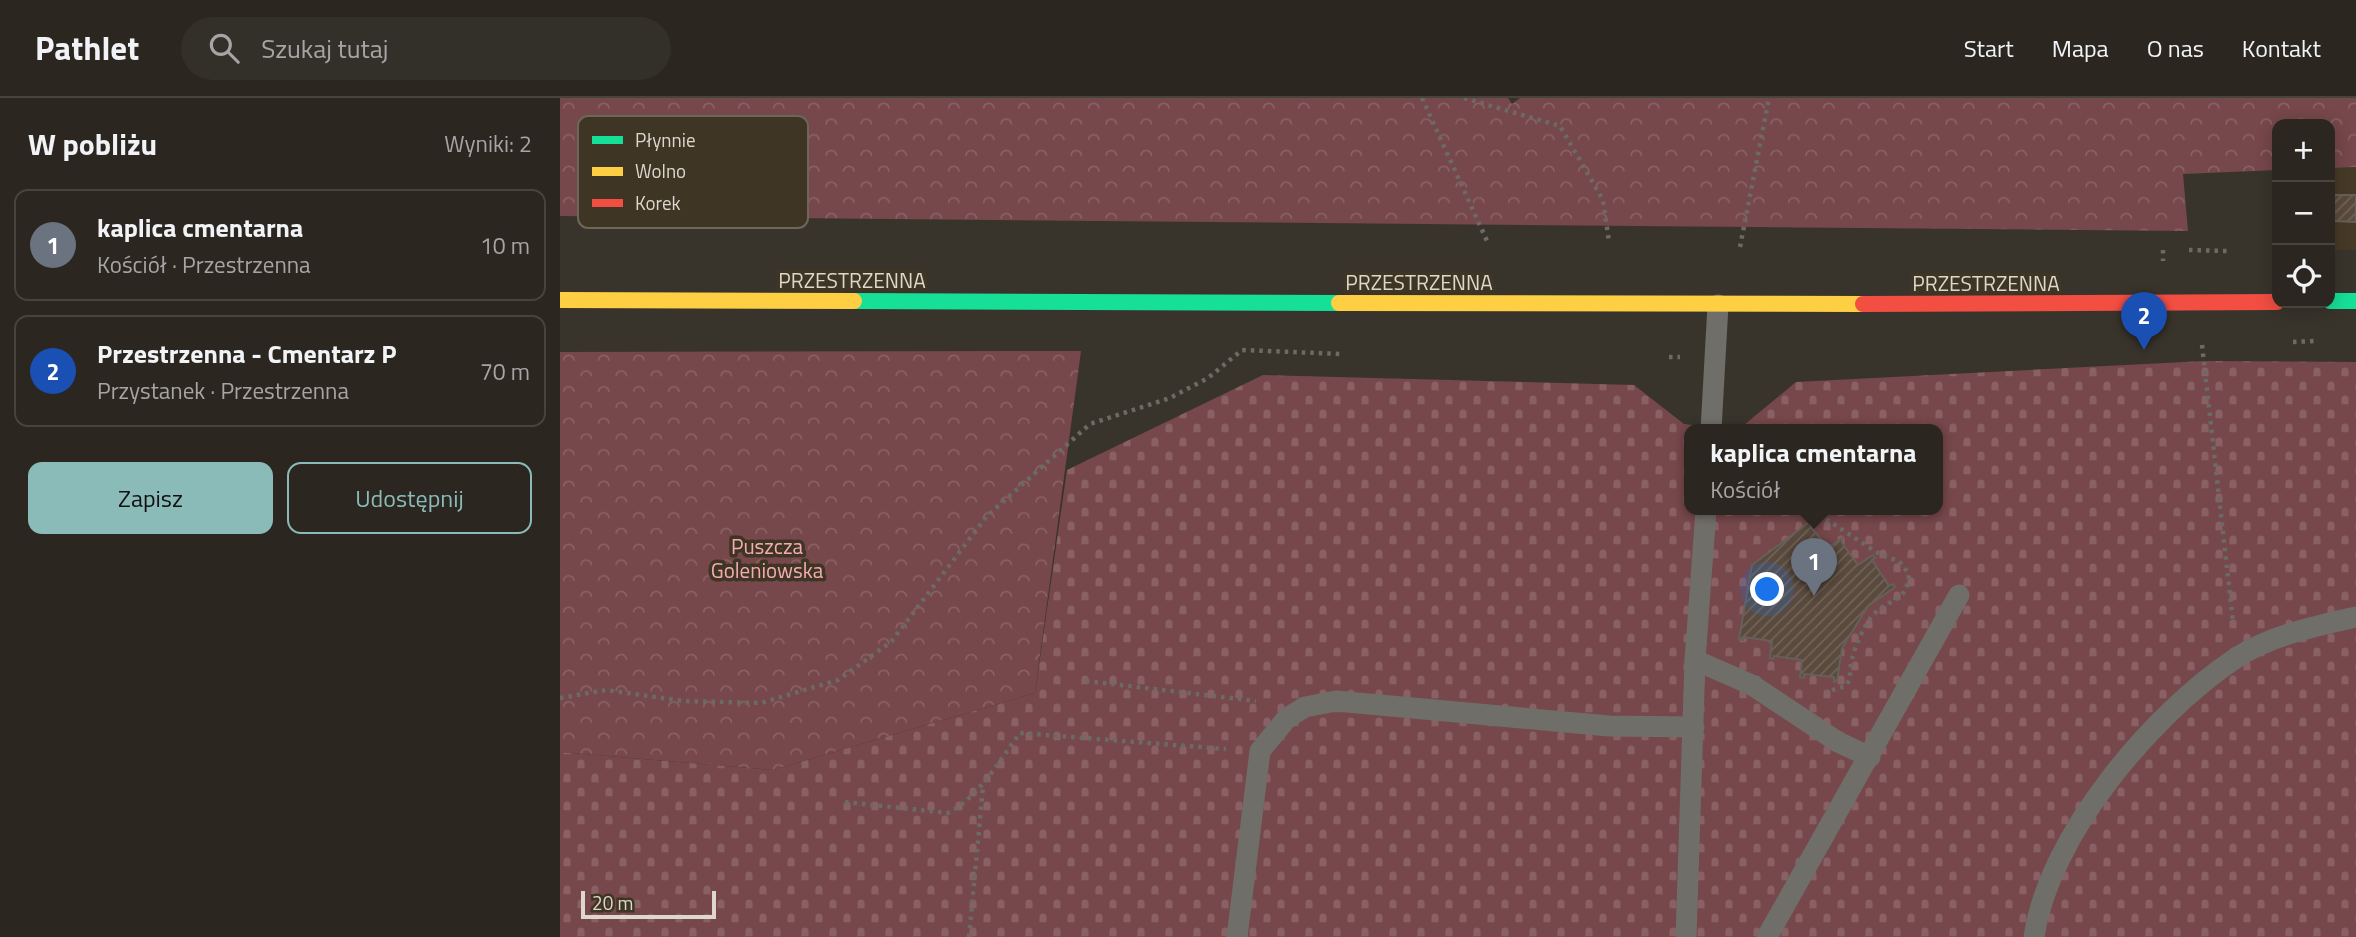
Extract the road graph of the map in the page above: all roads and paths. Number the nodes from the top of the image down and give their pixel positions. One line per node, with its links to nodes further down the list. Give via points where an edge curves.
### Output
1 (1422, 98): 4 (path)
2 (1464, 98): 5 (path, via 1560,126 1603,200)
3 (1769, 98): 6 (path)
4 (1488, 241)
5 (1609, 242)
6 (1740, 247)
7 (2189, 250): 8 (path)
8 (2227, 251)
9 (560, 300): 13 (street, PRZESTRZENNA)
10 (2335, 301): 11 (street)
11 (2356, 301)
12 (2272, 302): 13 (street, PRZESTRZENNA)
13 (1718, 305): 16 (lane)
14 (2201, 342): 21 (path)
15 (1342, 354): 25 (path, via 1242,349 1208,378 1170,398 1090,424 987,516 891,642 838,680 761,703 683,701 606,690)
16 (1711, 424)
17 (1706, 515): 22 (lane)
18 (1820, 515): 24 (path, via 1881,555 1899,561 1909,574 1901,597 1874,614 1864,631 1846,686)
19 (1959, 595): 29 (lane)
20 (2356, 617): 21 (lane, via 2296,631)
21 (2237, 657): 36 (lane, via 2174,708 2121,765 2081,818 2055,871)
22 (1695, 660): 27 (lane); 29 (lane, via 1752,685 1829,737)
23 (1086, 681): 26 (path)
24 (1824, 693)
25 (560, 698)
26 (1305, 707): 27 (lane, via 1336,701 1609,726); 28 (lane, via 1287,718)
27 (1694, 727): 34 (lane)
28 (1260, 751): 30 (path, via 1020,733); 33 (lane)
29 (1870, 757): 35 (lane)
30 (983, 786): 31 (path, via 948,813); 32 (path)
31 (845, 802)
32 (969, 937)
33 (1237, 937)
34 (1686, 937)
35 (1767, 937)
36 (2034, 937)

